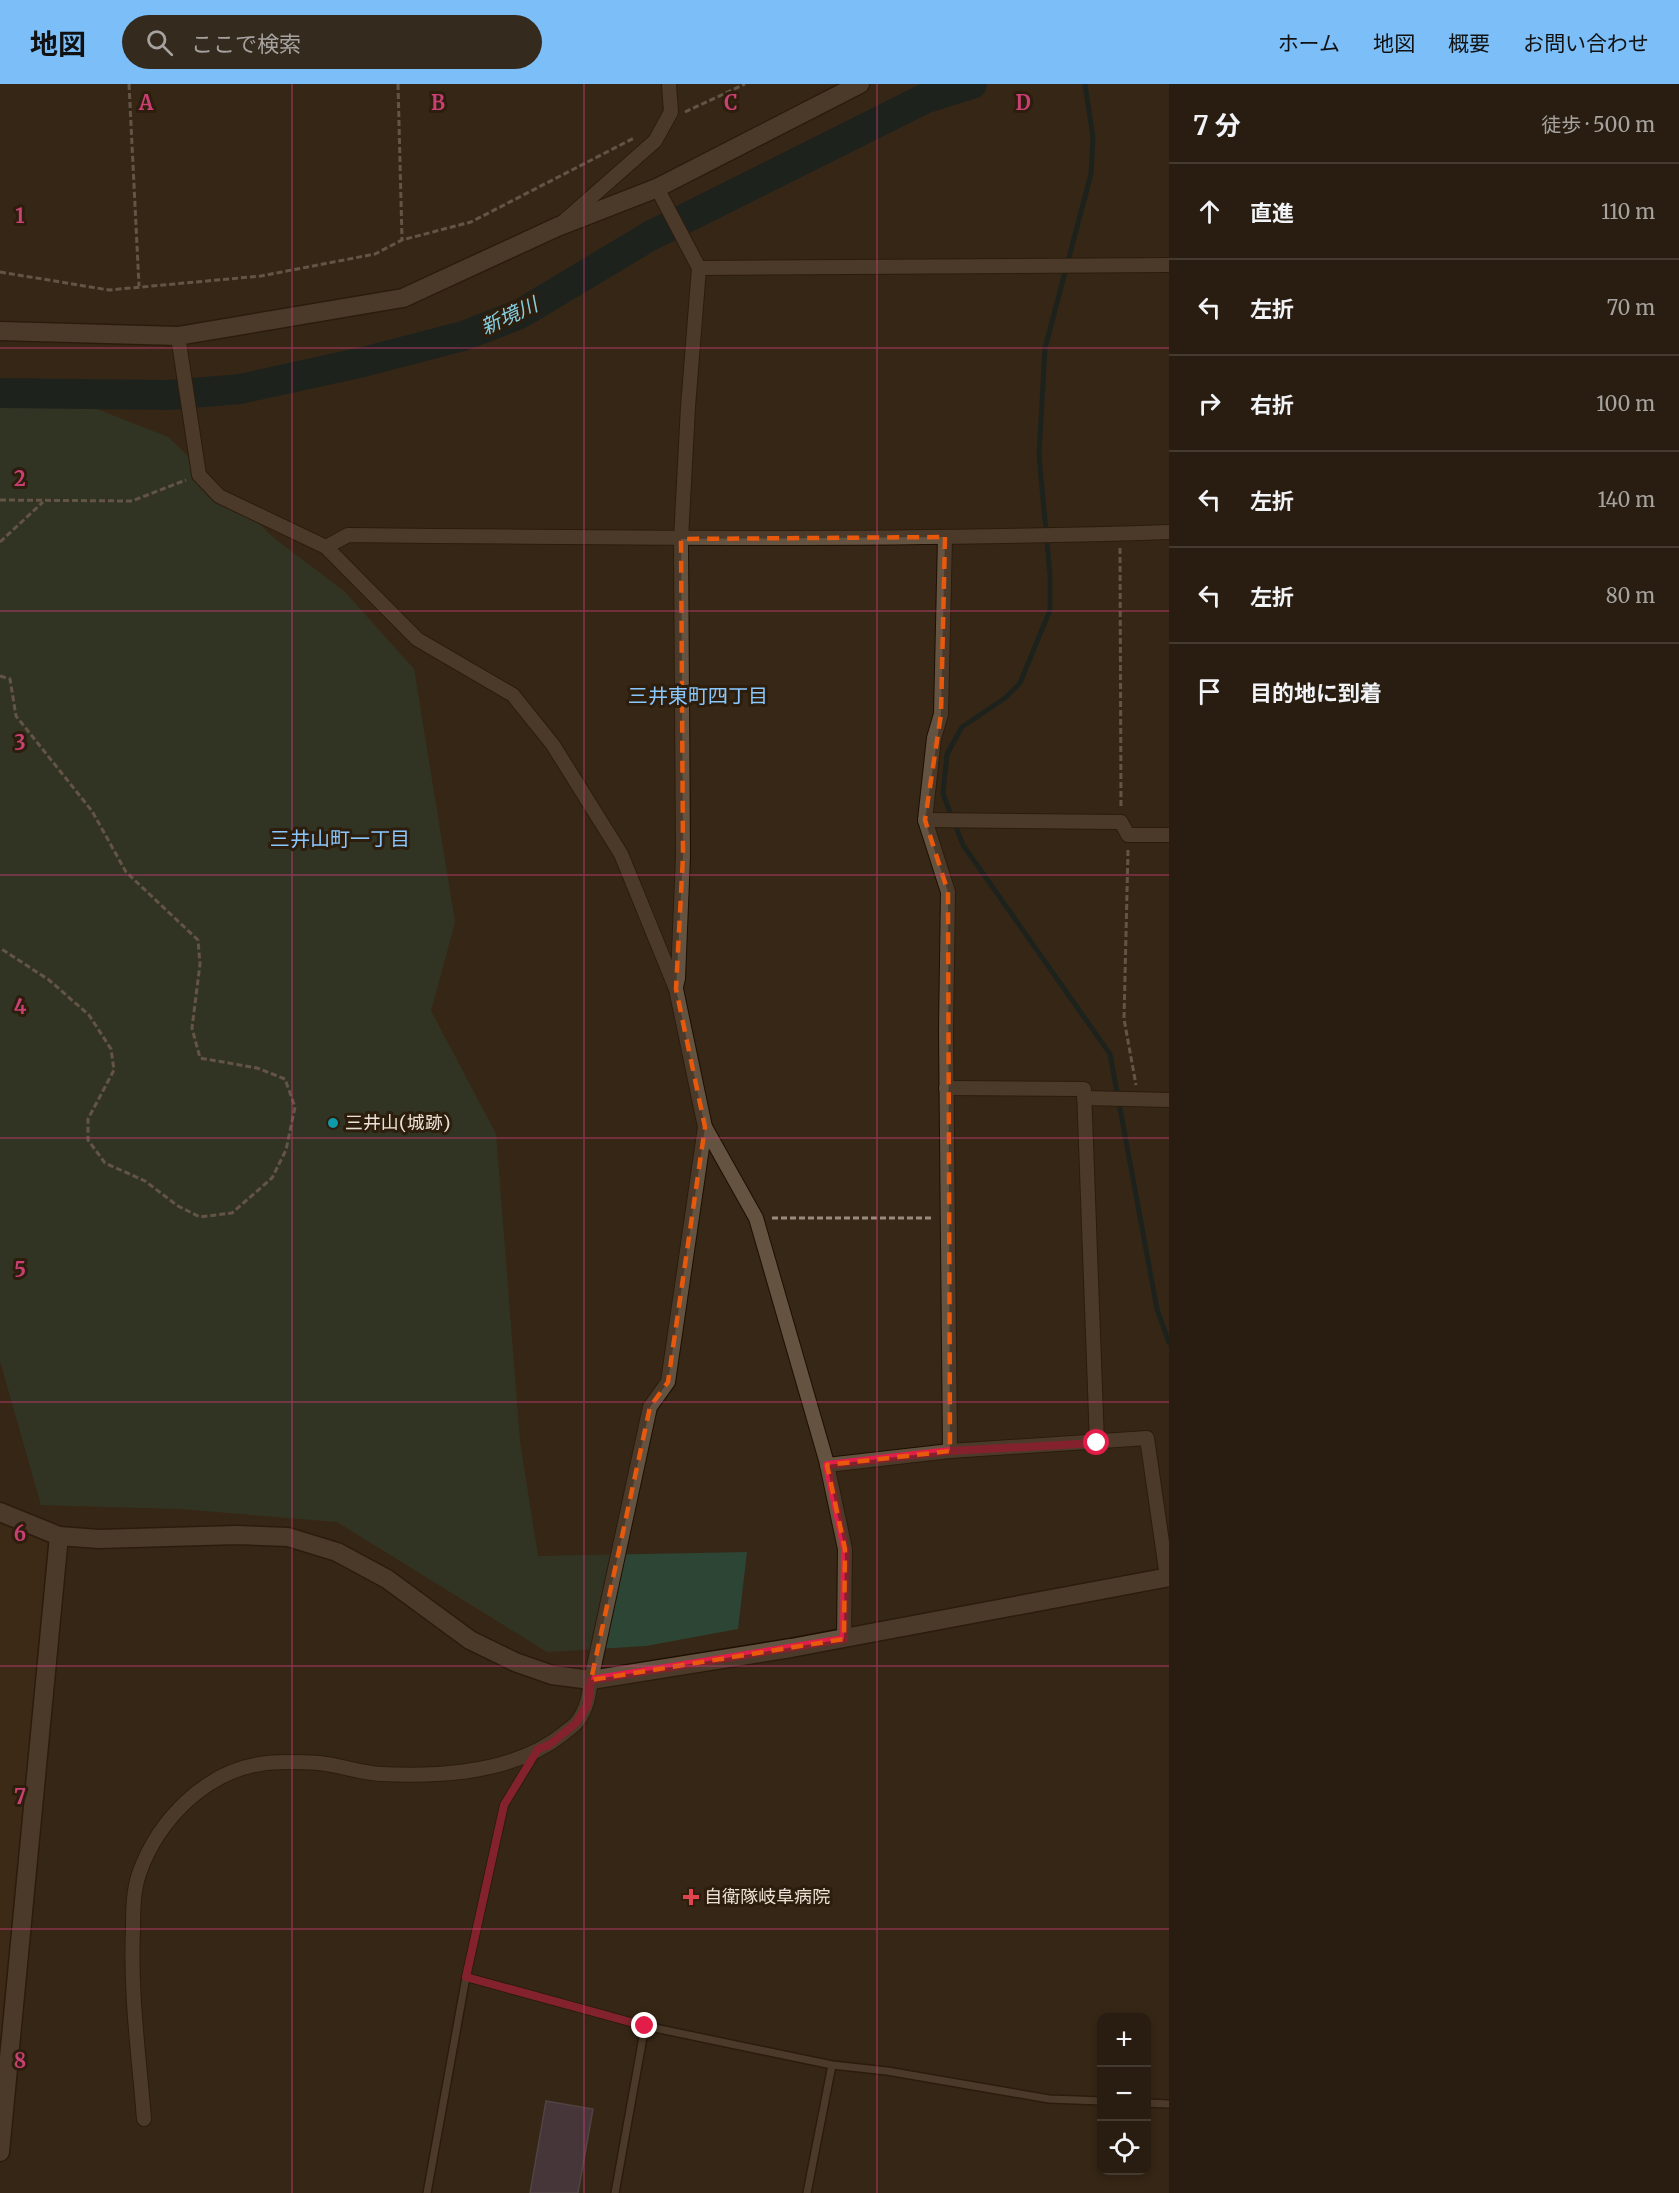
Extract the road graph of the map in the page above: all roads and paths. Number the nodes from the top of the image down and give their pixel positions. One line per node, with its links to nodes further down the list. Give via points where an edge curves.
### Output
1 (129, 84): 13 (path)
2 (398, 84): 9 (path)
3 (669, 84): 6 (street, via 672,112)
4 (745, 84): 6 (path)
5 (860, 84): 7 (street)
6 (664, 123): 8 (street, via 655,141); 9 (path, via 471,222)
7 (660, 192): 8 (street); 10 (street)
8 (557, 226): 15 (street, via 403,298)
9 (402, 240): 13 (path, via 375,254 261,276)
10 (698, 264): 11 (street); 22 (street)
11 (1169, 265)
12 (0, 272): 13 (path, via 109,290)
13 (139, 286)
14 (3, 329): 15 (street)
15 (179, 344): 16 (street)
16 (199, 475): 18 (path, via 132,501); 24 (street, via 219,496)
17 (0, 500): 18 (path)
18 (45, 501): 23 (path)
19 (1169, 532): 20 (street)
20 (1120, 534): 21 (street); 27 (path)
21 (945, 537): 22 (street); 26 (street, via 941,714 934,738)
22 (681, 539): 24 (street, via 348,535); 31 (street, via 683,856)
23 (0, 542)
24 (326, 547): 31 (street, via 417,639 513,696 546,737 621,854)
25 (0, 676): 30 (path, via 10,679 16,716 92,812 126,872 198,940 200,964 192,1028 200,1058 257,1068 285,1079 295,1107 286,1149 272,1178 232,1213 200,1216 105,1162 88,1140 88,1119 114,1070 111,1049 89,1015 49,980)
26 (925, 820): 27 (street); 32 (street, via 948,892)
27 (1121, 822): 28 (street)
28 (1128, 835): 29 (street); 34 (path, via 1124,1019)
29 (1169, 835)
30 (0, 948)
31 (676, 989): 36 (street)
32 (946, 1088): 33 (street, via 1084,1089); 38 (street)
33 (1084, 1098): 34 (street); 39 (street)
34 (1138, 1098): 35 (street)
35 (1169, 1100)
36 (705, 1127): 37 (street); 46 (street, via 668,1382 650,1407)
37 (756, 1218): 38 (path); 41 (street)
38 (947, 1218): 40 (street)
39 (1097, 1443): 40 (street); 44 (street, via 1147,1438)
40 (950, 1451): 41 (street)
41 (827, 1465): 45 (street, via 845,1549)
42 (0, 1512): 43 (street)
43 (59, 1536): 46 (street, via 288,1537 337,1552 387,1580 470,1640 515,1662 552,1675); 55 (street)
44 (1168, 1577): 45 (street)
45 (844, 1639): 46 (street)
46 (591, 1680): 47 (street, via 588,1704 576,1723)
47 (538, 1749): 48 (lane, via 504,1805); 54 (street, via 502,1764 440,1775 379,1774 319,1763 261,1764 236,1770 206,1786 178,1808 154,1841 139,1872 134,1897 132,1960)
48 (466, 1977): 49 (lane); 57 (lane)
49 (645, 2026): 50 (lane); 58 (lane)
50 (832, 2065): 51 (lane, via 1048,2099); 59 (lane)
51 (1097, 2101)
52 (1151, 2103): 53 (lane)
53 (1169, 2104)
54 (144, 2120)
55 (1, 2123): 56 (street)
56 (0, 2152)
57 (427, 2193)
58 (615, 2193)
59 (807, 2193)

